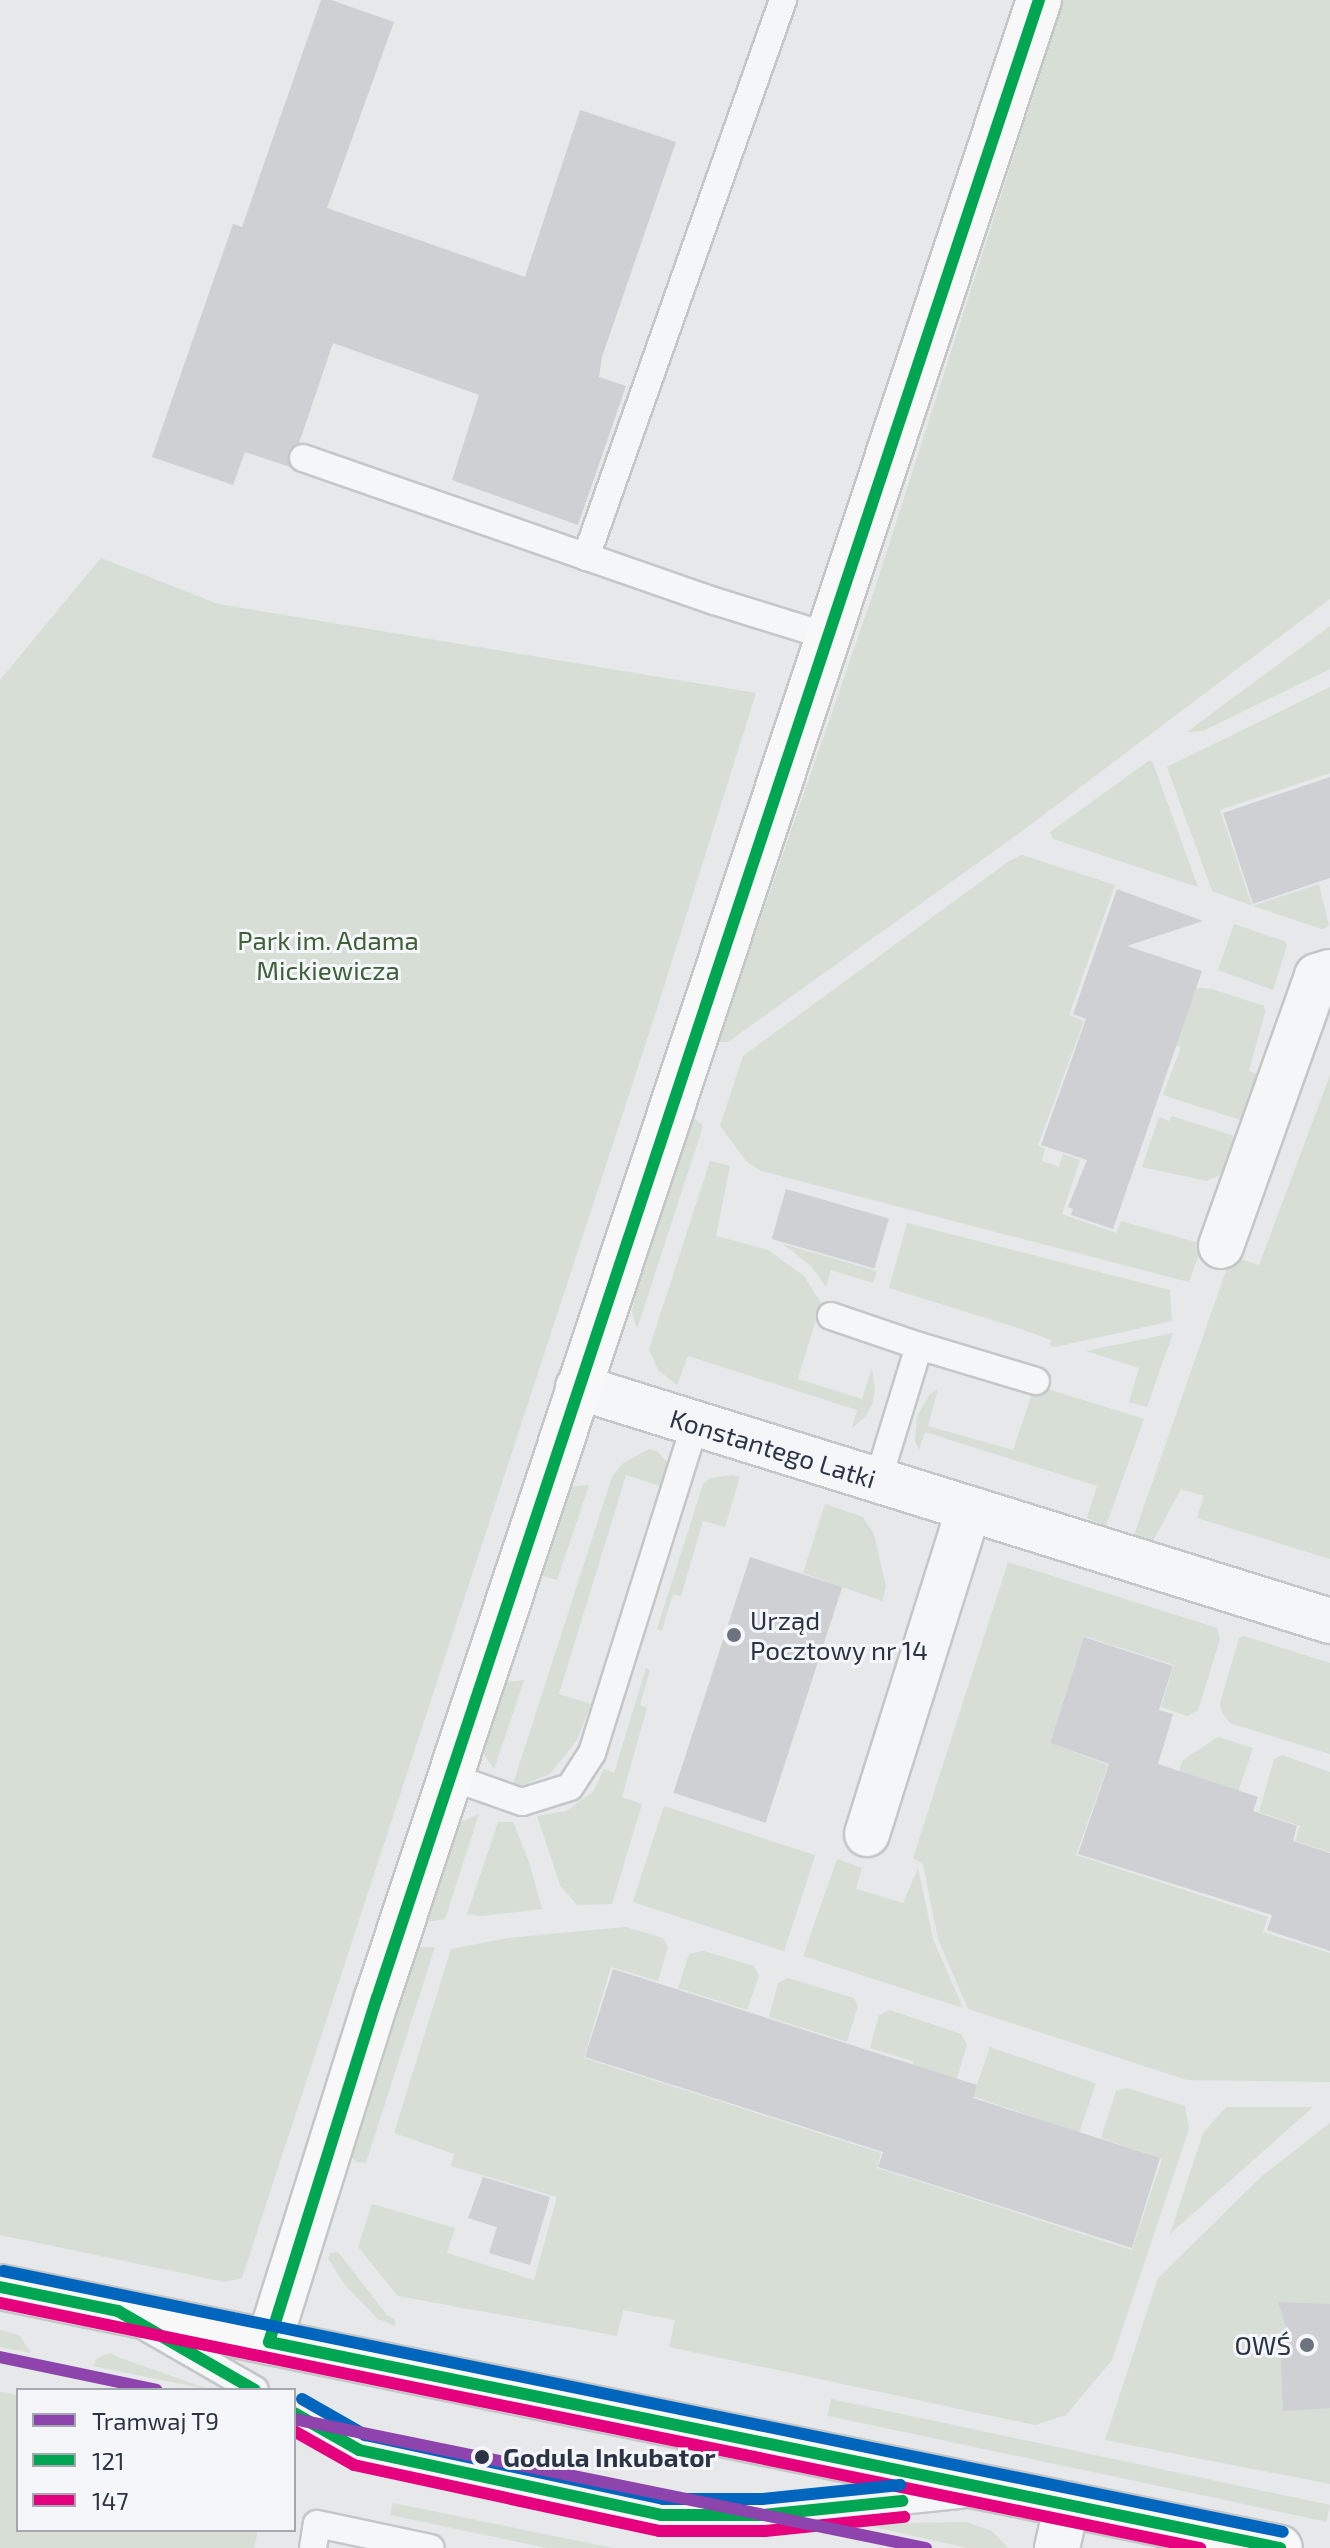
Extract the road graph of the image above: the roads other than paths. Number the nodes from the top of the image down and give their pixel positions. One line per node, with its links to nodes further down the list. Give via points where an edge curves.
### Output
1 (783, 0): 4 (lane)
2 (1039, 0): 5 (street)
3 (303, 458): 4 (lane)
4 (586, 557): 5 (lane)
5 (830, 637): 11 (street)
6 (1330, 972): 7 (street, via 1317,976)
7 (1221, 1246)
8 (831, 1316): 9 (lane)
9 (919, 1346): 10 (lane); 13 (lane)
10 (1036, 1381)
11 (578, 1387): 12 (street, Konstantego Latki); 16 (street)
12 (695, 1425): 13 (street, Konstantego Latki); 16 (lane, via 592,1753 570,1787 522,1802)
13 (878, 1480): 14 (street, Konstantego Latki)
14 (969, 1509): 15 (street, Konstantego Latki); 17 (street)
15 (1330, 1621)
16 (451, 1777): 20 (street)
17 (867, 1834)
18 (0, 2287): 19 (street)
19 (118, 2311): 20 (street); 21 (lane)
20 (269, 2342): 23 (street)
21 (252, 2388)
22 (296, 2414): 23 (lane, via 359,2450 661,2515 763,2515)
23 (1001, 2491): 24 (street)
24 (1067, 2504): 27 (street); 28 (street)
25 (313, 2548): 26 (lane, via 317,2524)
26 (431, 2548)
27 (1057, 2548)
28 (1280, 2548)

